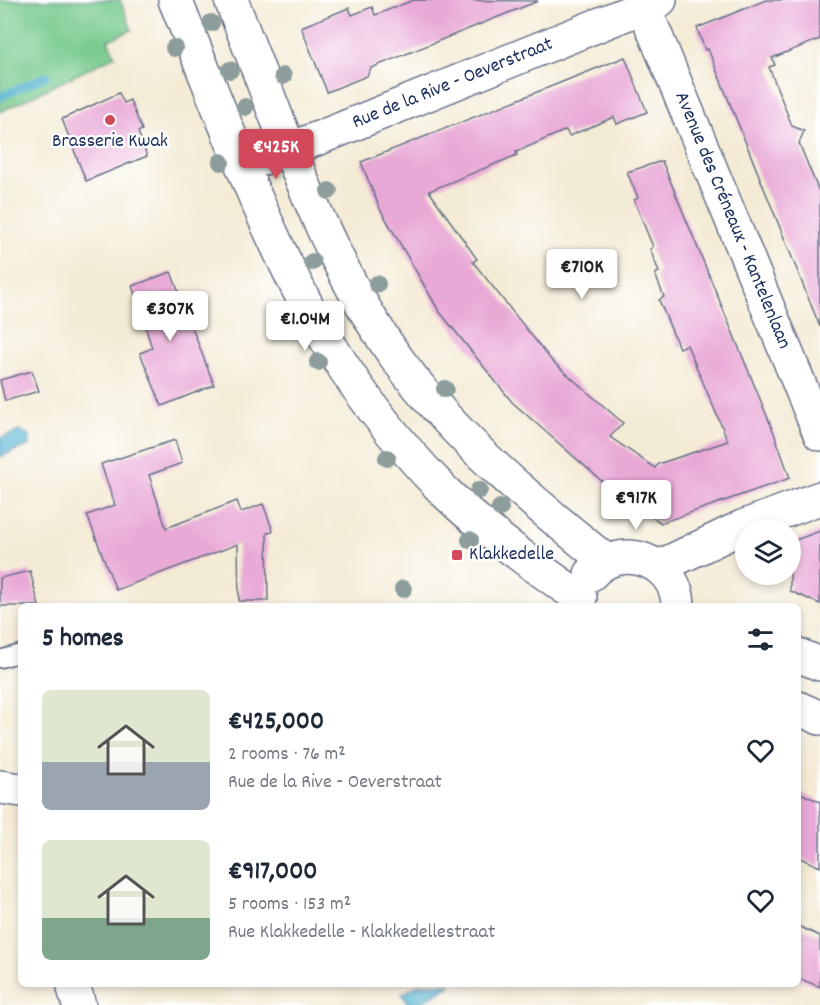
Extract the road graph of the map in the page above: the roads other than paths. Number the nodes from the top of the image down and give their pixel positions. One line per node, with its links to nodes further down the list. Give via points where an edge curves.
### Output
1 (175, 0): 5 (main road)
2 (231, 0): 4 (main road)
3 (652, 3): 4 (main road, Rue de la Rive - Oeverstraat); 6 (main road, Avenue des Créneaux - Kantelenlaan)
4 (291, 148): 5 (main road, Rue de la Rive - Oeverstraat); 8 (main road, via 356,295 401,364 456,430 509,482)
5 (244, 165): 10 (main road, via 313,317 360,390 445,491)
6 (820, 434)
7 (820, 498): 9 (main road, via 742,527)
8 (606, 561): 9 (main road, via 632,556); 10 (main road, via 588,578)
9 (659, 567): 11 (main road, via 675,588)
10 (580, 602)
11 (678, 603)
12 (18, 654): 14 (lane)
13 (801, 656): 15 (main road)
14 (0, 659)
15 (820, 664)
16 (801, 709): 17 (main road)
17 (820, 718)
18 (0, 787): 19 (main road)
19 (18, 790)

